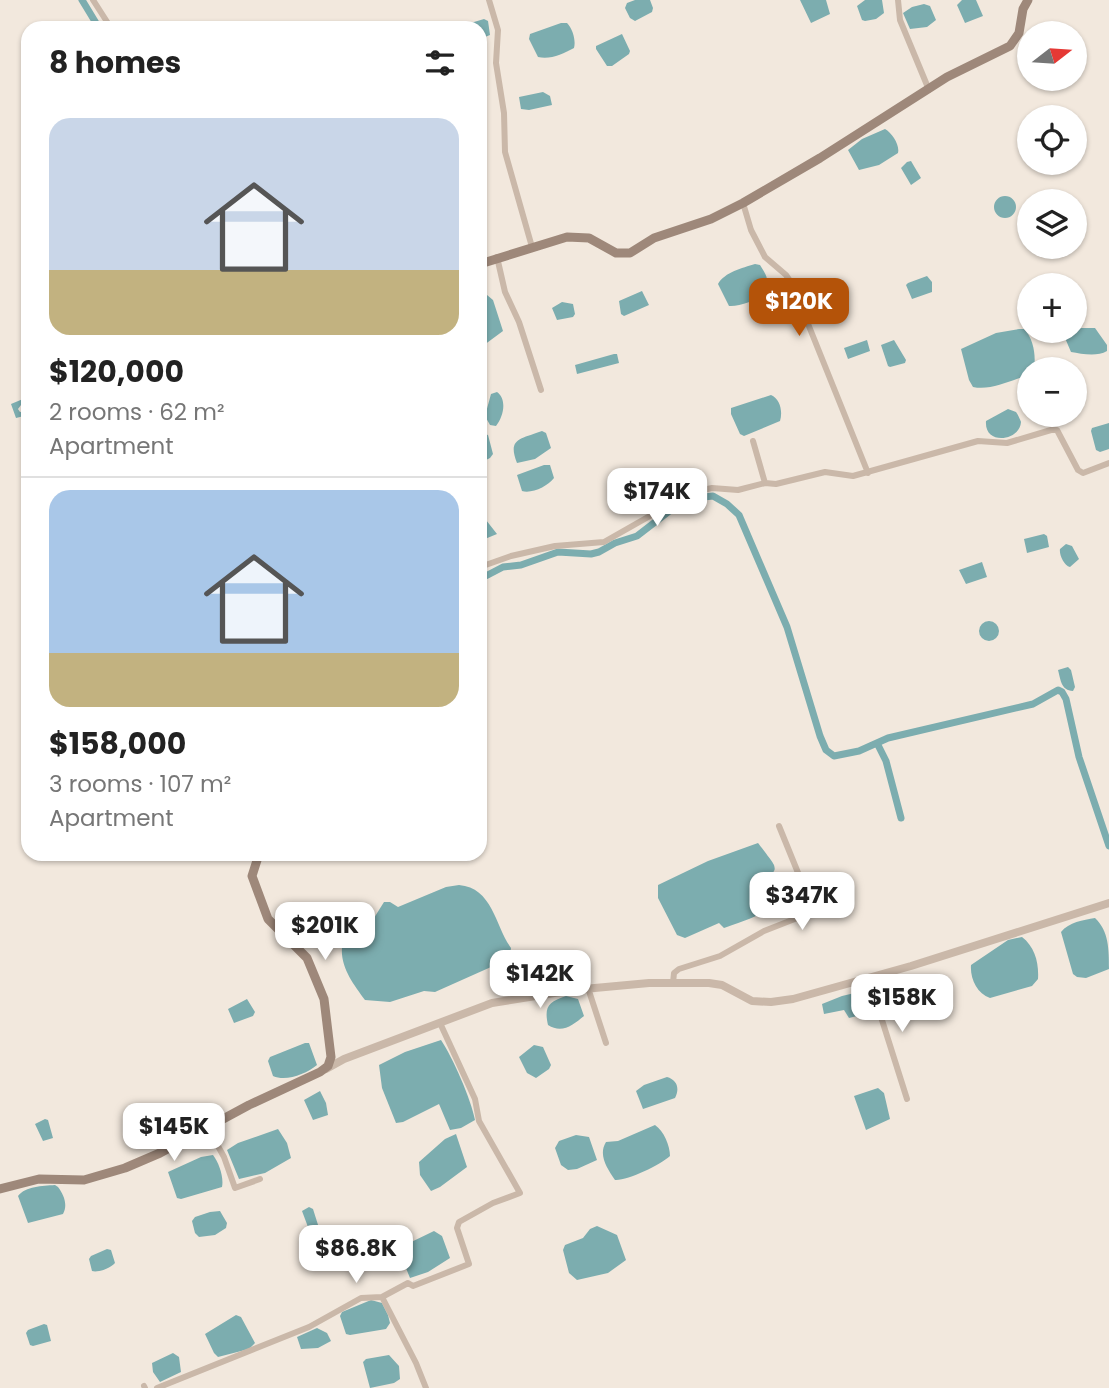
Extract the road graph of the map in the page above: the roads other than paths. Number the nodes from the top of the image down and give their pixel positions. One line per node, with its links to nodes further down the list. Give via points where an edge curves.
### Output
1 (93, 0): 5 (street)
2 (489, 0): 8 (street, via 498,30 496,62 505,152)
3 (898, 0): 6 (street, via 900,20)
4 (1028, 0): 6 (main road, via 1014,43)
5 (106, 21)
6 (929, 90): 7 (main road)
7 (743, 203): 8 (main road, via 654,238 630,253 616,253 580,237); 14 (street, via 765,257 792,284)
8 (532, 247): 9 (main road)
9 (497, 257): 10 (main road); 11 (street)
10 (487, 261)
11 (541, 390)
12 (753, 441): 15 (street)
13 (1109, 463): 14 (street, via 1083,473 1057,430 1051,430 1007,443 978,441)
14 (868, 473): 15 (street, via 825,472)
15 (765, 483): 16 (street, via 738,490 698,491 604,542 555,546)
16 (487, 565)
17 (779, 826): 21 (street, via 810,913 764,931 720,956 679,969)
18 (257, 861): 25 (main road, via 252,876 268,919 307,958 324,999 331,1051)
19 (1109, 903): 20 (street)
20 (869, 979): 21 (street, via 765,1002 747,999 717,984); 26 (street)
21 (673, 983): 22 (street)
22 (588, 988): 23 (street, via 498,1001); 24 (street)
23 (440, 1023): 25 (street); 30 (street, via 475,1099 479,1121 520,1193 459,1222 469,1264 413,1286 408,1283)
24 (606, 1043)
25 (324, 1070): 27 (main road)
26 (907, 1099)
27 (208, 1128): 28 (street, via 235,1188); 29 (main road, via 160,1153 90,1179 39,1179)
28 (260, 1180)
29 (0, 1189)
30 (382, 1297): 31 (street, via 361,1298 309,1327); 32 (street)
31 (156, 1388)
32 (426, 1388)

